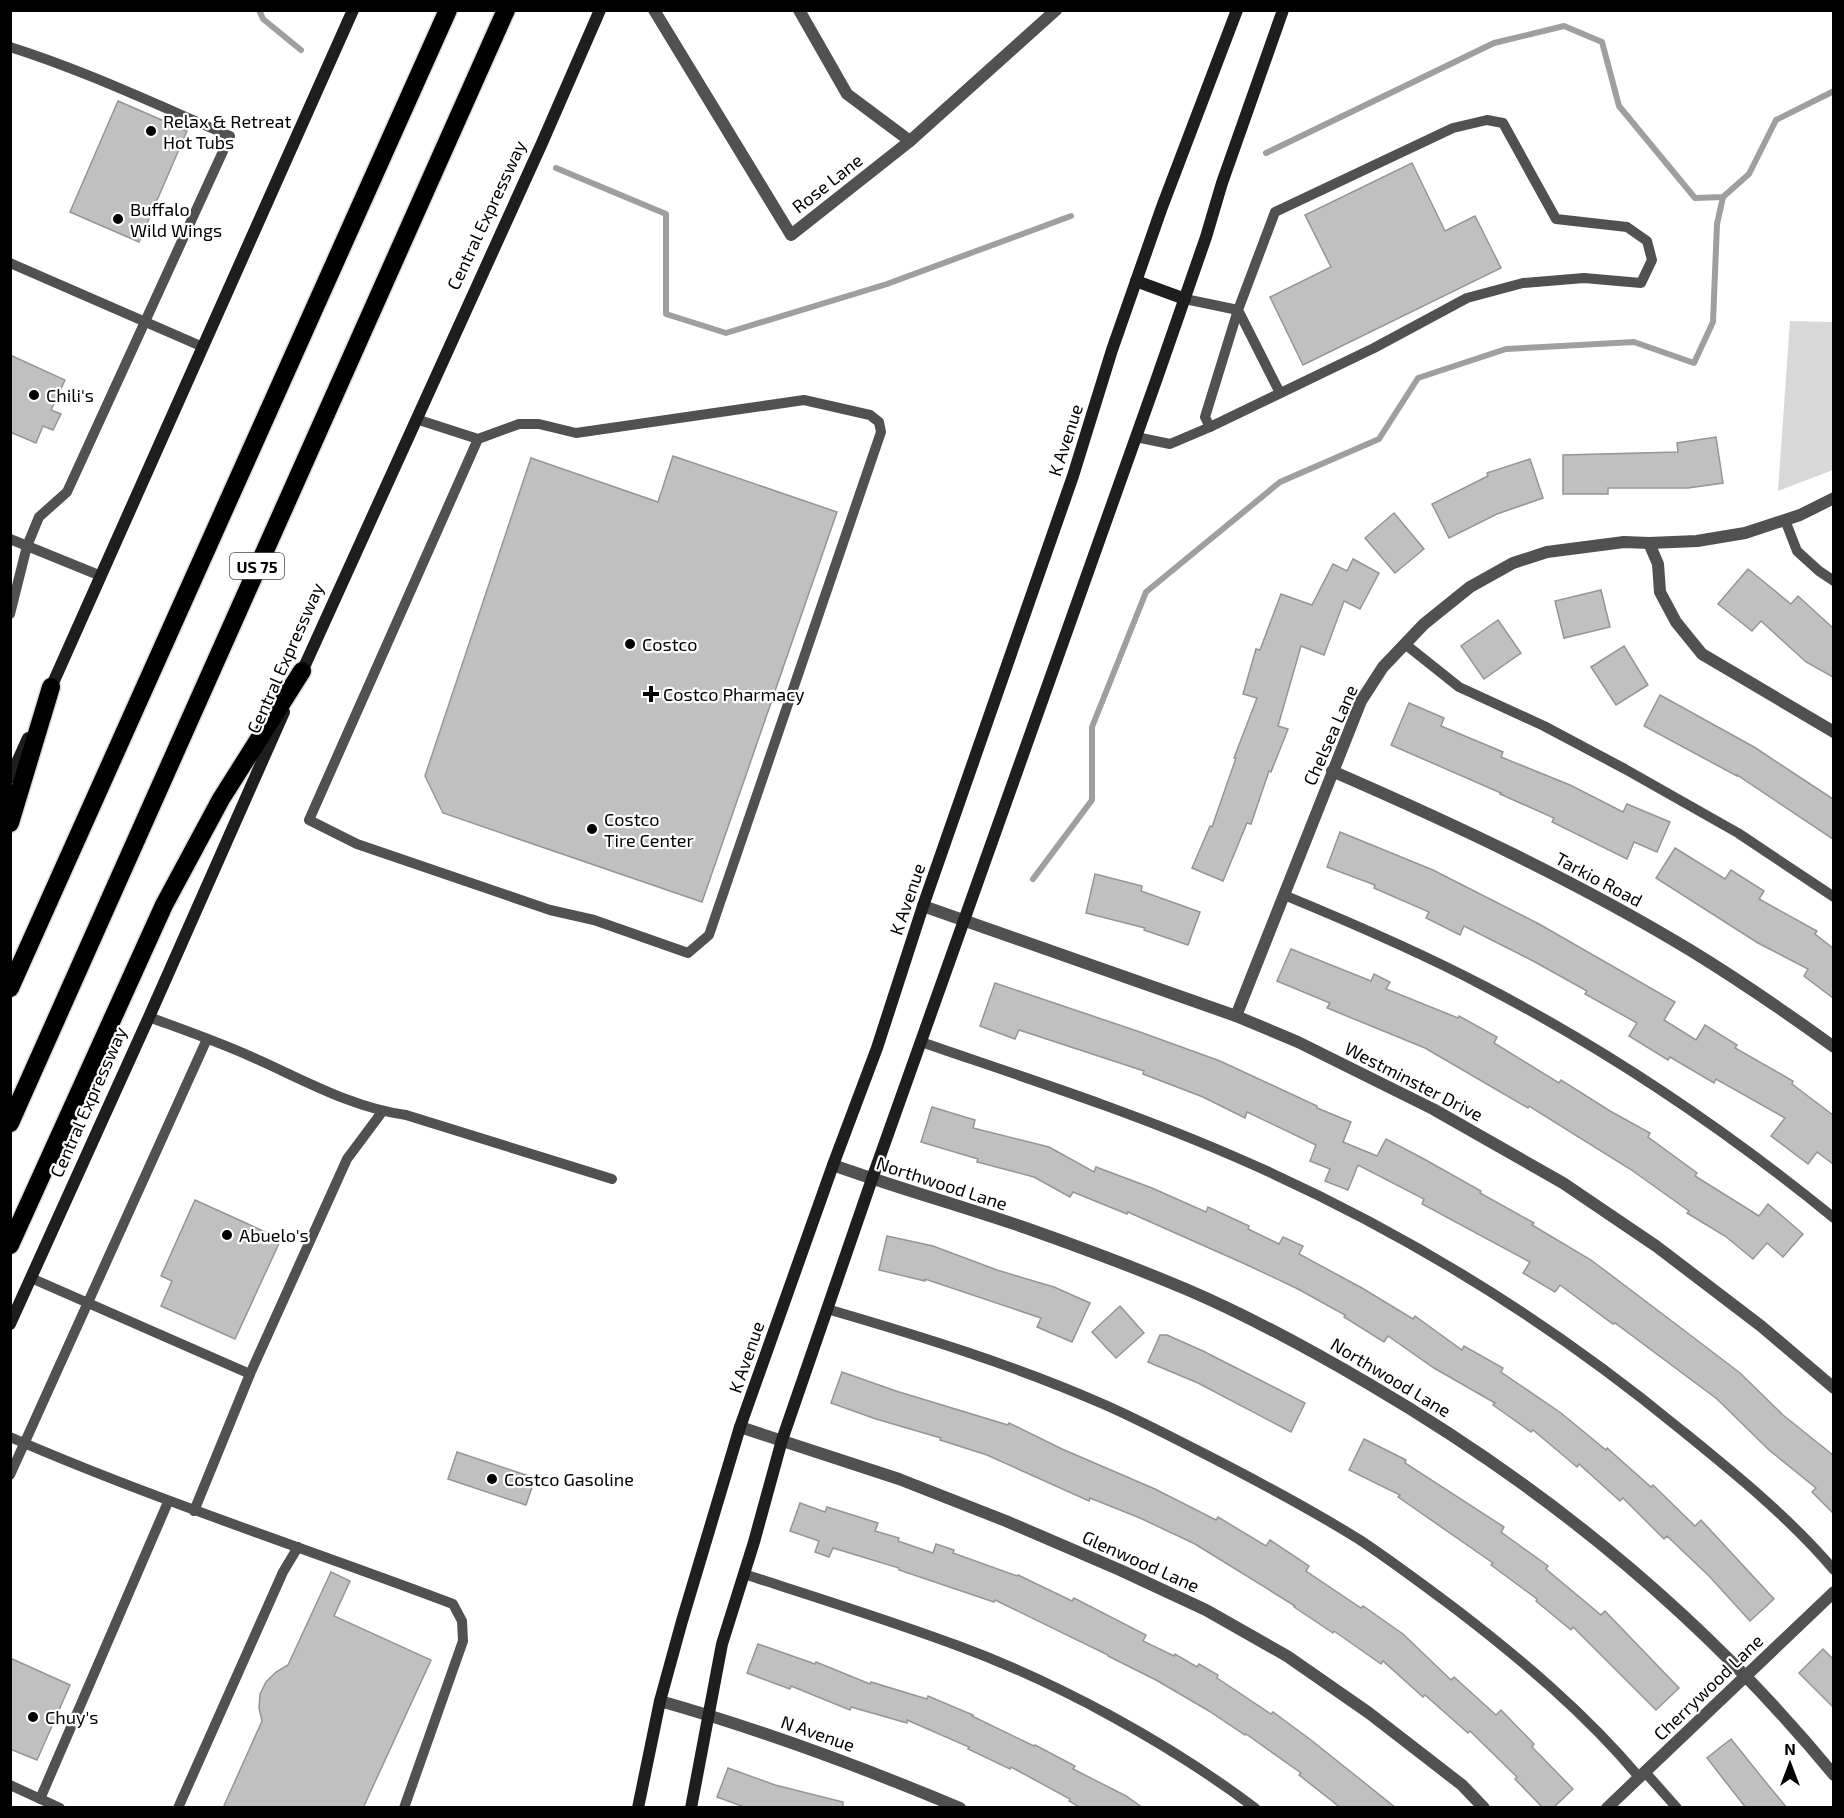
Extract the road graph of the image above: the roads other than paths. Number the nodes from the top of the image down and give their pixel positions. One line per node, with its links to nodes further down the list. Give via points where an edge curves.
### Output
1 (353, 10): 17 (main road)
2 (448, 10): 42 (highway, US 75)
3 (506, 10): 49 (highway, US 75)
4 (600, 10): 19 (main road, Central Expressway)
5 (654, 10): 11 (street, Rose Lane, via 791,235)
6 (799, 10): 11 (street, via 847,94)
7 (1056, 10): 11 (street, Rose Lane)
8 (1237, 10): 13 (main road, K Avenue)
9 (1283, 10): 14 (main road)
10 (10, 47): 16 (lane, via 43,57 230,136)
11 (910, 141)
12 (10, 263): 16 (lane)
13 (1136, 281): 14 (main road); 40 (main road, K Avenue, via 1073,476)
14 (1185, 299): 15 (lane); 21 (main road)
15 (1238, 310): 18 (lane); 18 (lane, via 1275,212 1453,128 1487,120 1503,123 1556,219 1627,227 1647,241 1652,260 1641,283 1584,278 1533,282 1467,298); 20 (lane, via 1205,417)
16 (145, 322): 17 (lane); 27 (lane, via 67,492 39,517)
17 (203, 347): 28 (main road)
18 (1280, 393): 20 (lane)
19 (416, 419): 22 (lane); 32 (main road, Central Expressway)
20 (1210, 427): 21 (lane, via 1170,444)
21 (1136, 436): 41 (main road)
22 (478, 439): 22 (lane, via 309,820 357,844 688,952 709,935 881,432 879,422 870,415 804,400 576,433 539,424 519,424)
23 (1833, 498): 24 (street, Chelsea Lane)
24 (1785, 520): 26 (street, Chelsea Lane, via 1745,533); 29 (lane, via 1797,551)
25 (10, 539): 27 (lane)
26 (1649, 543): 31 (street, Chelsea Lane, via 1624,542 1547,552 1513,563 1470,587); 34 (street, via 1658,564 1660,592 1676,622 1702,654)
27 (27, 546): 28 (lane); 30 (lane)
28 (101, 576): 33 (main road)
29 (1833, 580)
30 (10, 614)
31 (1405, 644): 35 (street, Chelsea Lane, via 1383,667 1361,701); 39 (lane, via 1459,687 1625,769 1738,833)
32 (302, 671): 44 (main road, Central Expressway); 54 (highway, via 221,799 165,905)
33 (51, 687): 36 (main road); 37 (highway)
34 (1833, 732)
35 (1332, 771): 38 (street, Chelsea Lane); 47 (street, Tarkio Road, via 1446,821 1581,889 1690,950)
36 (10, 778)
37 (10, 823)
38 (1284, 895): 43 (street, Chelsea Lane); 53 (lane, via 1397,943 1486,987 1601,1053 1770,1166)
39 (1833, 897)
40 (923, 906): 41 (street, Westminster Drive); 50 (main road, K Avenue, via 877,1048)
41 (965, 920): 43 (street, Westminster Drive); 46 (main road)
42 (10, 988)
43 (1236, 1016): 60 (street, Westminster Drive, via 1433,1109 1563,1183 1656,1246 1761,1326)
44 (149, 1017): 45 (lane); 55 (main road, Central Expressway)
45 (207, 1039): 48 (lane); 56 (lane)
46 (921, 1042): 52 (main road); 69 (lane, via 1186,1136 1283,1179 1399,1238 1507,1302 1644,1399 1779,1515)
47 (1833, 1047)
48 (382, 1112): 51 (lane, via 406,1115); 59 (lane, via 347,1159)
49 (10, 1123)
50 (833, 1165): 52 (street, Northwood Lane); 61 (main road, K Avenue)
51 (612, 1179)
52 (872, 1179): 57 (main road); 72 (street, Northwood Lane, via 1027,1229 1178,1286 1305,1346 1429,1419 1546,1499 1646,1580)
53 (1833, 1218)
54 (10, 1245)
55 (31, 1278): 56 (lane); 58 (main road, Central Expressway)
56 (88, 1303): 59 (lane); 64 (lane)
57 (827, 1310): 63 (main road); 75 (lane, via 1025,1373 1101,1403 1244,1474 1318,1516 1360,1540 1490,1635)
58 (10, 1324)
59 (250, 1374): 67 (lane)
60 (1833, 1388)
61 (740, 1427): 63 (street, Glenwood Lane); 73 (main road, K Avenue)
62 (10, 1437): 64 (lane)
63 (782, 1440): 70 (main road); 86 (street, Glenwood Lane, via 899,1479 1005,1521 1206,1610 1287,1656 1333,1688 1462,1785)
64 (24, 1443): 65 (lane); 66 (lane)
65 (10, 1475)
66 (168, 1502): 67 (lane); 78 (lane)
67 (194, 1511): 68 (lane)
68 (298, 1547): 80 (lane, via 283,1572); 81 (lane, via 453,1604 462,1621 463,1641)
69 (1833, 1570)
70 (744, 1574): 74 (main road, via 722,1644); 85 (lane, via 956,1645 1016,1670 1130,1727)
71 (1833, 1592): 72 (street, Cherrywood Lane)
72 (1746, 1675): 75 (street, Cherrywood Lane); 76 (street, Northwood Lane)
73 (660, 1701): 74 (street, N Avenue); 82 (main road, K Avenue)
74 (709, 1714): 83 (main road); 84 (street, N Avenue, via 847,1761)
75 (1642, 1774): 87 (street, Cherrywood Lane); 88 (lane)
76 (1833, 1775)
77 (10, 1785): 78 (lane)
78 (40, 1799): 79 (lane)
79 (60, 1808)
80 (178, 1808)
81 (404, 1808)
82 (638, 1808)
83 (692, 1808)
84 (960, 1808)
85 (1255, 1808)
86 (1484, 1808)
87 (1607, 1808)
88 (1677, 1808)

